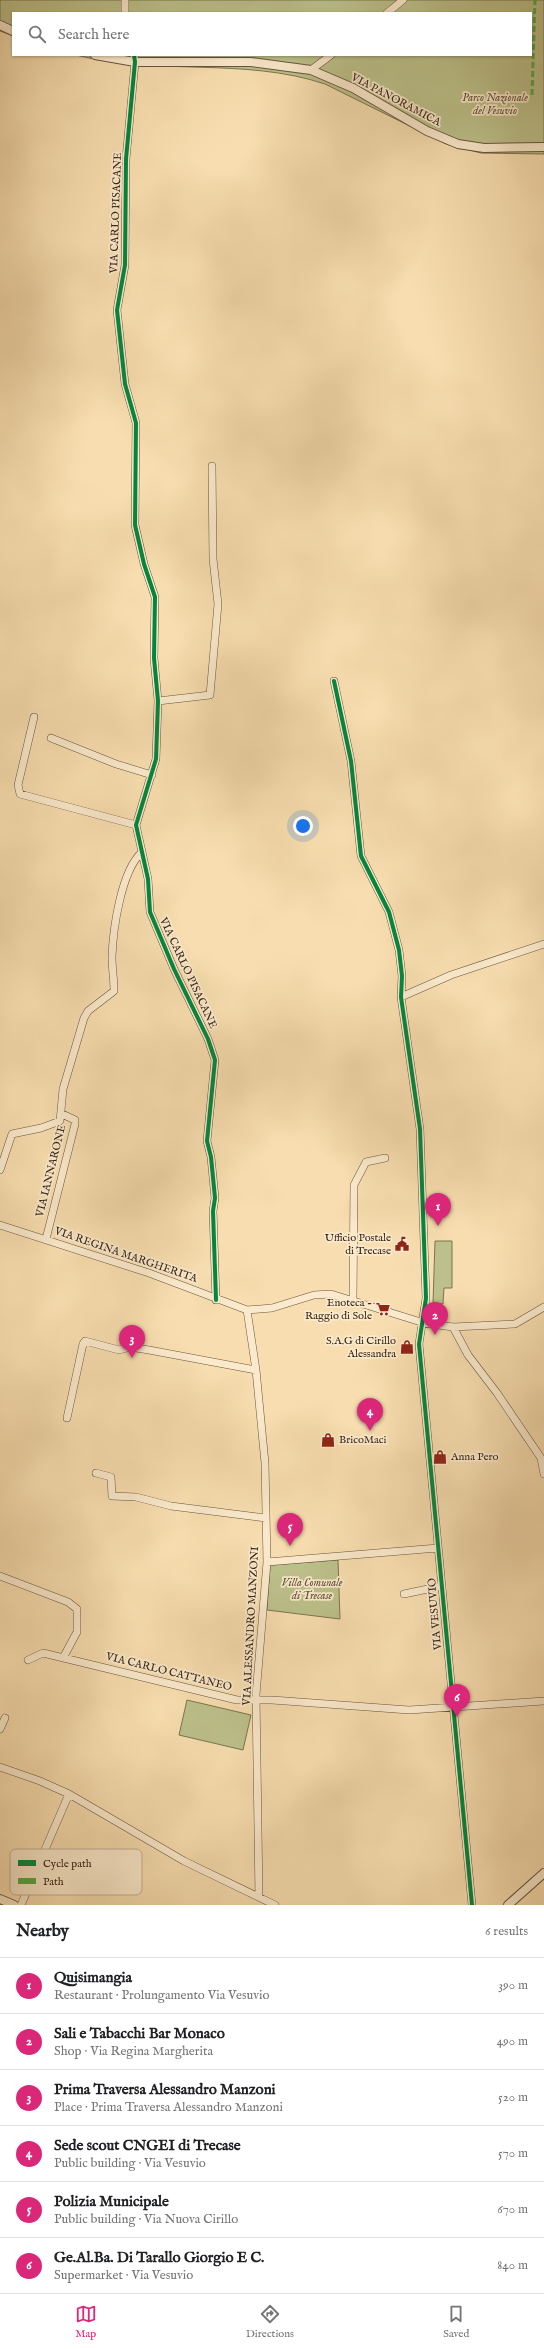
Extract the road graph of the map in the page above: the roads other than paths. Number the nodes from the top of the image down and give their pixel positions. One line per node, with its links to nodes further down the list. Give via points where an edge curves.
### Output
1 (125, 0): 3 (street)
2 (403, 0): 4 (street)
3 (125, 12)
4 (388, 12)
5 (0, 25): 6 (street)
6 (12, 30)
7 (108, 56): 9 (street, VIA PANORAMICA)
8 (330, 56): 10 (street)
9 (134, 58): 10 (street, VIA PANORAMICA, via 252,62); 14 (street, VIA CARLO PISACANE, via 126,159 125,265 117,310 125,384 136,423 135,525 155,597 154,658)
10 (311, 70): 11 (street, VIA PANORAMICA, via 353,88 427,132 458,144 484,148)
11 (544, 147)
12 (212, 466): 14 (street, via 214,559 218,604 210,695)
13 (334, 681): 21 (street, VIA VESUVIO, via 351,761 362,856 389,912 399,950)
14 (158, 701): 17 (street, VIA CARLO PISACANE, via 156,759)
15 (34, 717): 18 (street, via 18,785 20,794)
16 (51, 738): 17 (street, via 116,764)
17 (152, 775): 18 (street, VIA CARLO PISACANE)
18 (136, 825): 19 (street, VIA CARLO PISACANE)
19 (142, 852): 22 (street, VIA IANNARONE, via 133,865 120,903 112,954 114,991 88,1011 84,1018 63,1089); 27 (street, VIA CARLO PISACANE, via 148,879 150,912 208,1039 215,1060 207,1141 215,1198 213,1211)
20 (544, 944): 21 (street, via 451,975)
21 (401, 997): 31 (street, VIA VESUVIO, via 420,1128 426,1298)
22 (62, 1114): 24 (street, via 59,1122 12,1134); 26 (street, VIA IANNARONE, via 75,1120 75,1124)
23 (385, 1158): 28 (street, via 366,1162 354,1185)
24 (0, 1170)
25 (0, 1225): 26 (street, VIA REGINA MARGHERITA)
26 (46, 1239): 27 (street, VIA REGINA MARGHERITA, via 149,1272)
27 (216, 1300): 30 (street, VIA REGINA MARGHERITA)
28 (353, 1301): 30 (street, VIA REGINA MARGHERITA, via 322,1294 272,1308); 31 (street, VIA REGINA MARGHERITA)
29 (544, 1307): 32 (street, VIA REGINA MARGHERITA, via 515,1324)
30 (247, 1310): 33 (street, VIA ALESSANDRO MANZONI)
31 (424, 1323): 32 (street, VIA REGINA MARGHERITA); 39 (street, VIA VESUVIO, via 420,1344)
32 (453, 1327): 35 (street, via 468,1355)
33 (256, 1370): 34 (street, via 149,1350 119,1350 85,1341); 38 (street, VIA ALESSANDRO MANZONI, via 265,1463)
34 (67, 1418)
35 (542, 1456): 37 (street)
36 (96, 1473): 38 (street, via 112,1477 112,1496 136,1497 171,1506)
37 (544, 1474)
38 (266, 1518): 40 (street, VIA ALESSANDRO MANZONI)
39 (438, 1548): 40 (street); 42 (street, VIA VESUVIO)
40 (267, 1562): 46 (street, VIA ALESSANDRO MANZONI)
41 (0, 1576): 44 (street, via 68,1602 77,1608 77,1632)
42 (442, 1586): 43 (street); 48 (street, VIA VESUVIO)
43 (404, 1594)
44 (63, 1658): 45 (street, VIA CARLO CATTANEO, via 43,1653); 46 (street, VIA CARLO CATTANEO, via 237,1700)
45 (28, 1660)
46 (256, 1700): 48 (street, VIA CARLO CATTANEO, via 409,1710); 56 (street, VIA ALESSANDRO MANZONI)
47 (544, 1701): 48 (street)
48 (452, 1708): 61 (street, VIA VESUVIO)
49 (6, 1718): 50 (street)
50 (0, 1729)
51 (0, 1767): 52 (street)
52 (69, 1794): 53 (street); 56 (street, via 184,1860)
53 (45, 1849)
54 (544, 1873): 62 (street)
55 (25, 1895): 59 (street)
56 (259, 1896): 60 (street)
57 (0, 1899): 58 (street)
58 (14, 1905)
59 (21, 1905)
60 (275, 1905)
61 (472, 1905)
62 (508, 1905)

